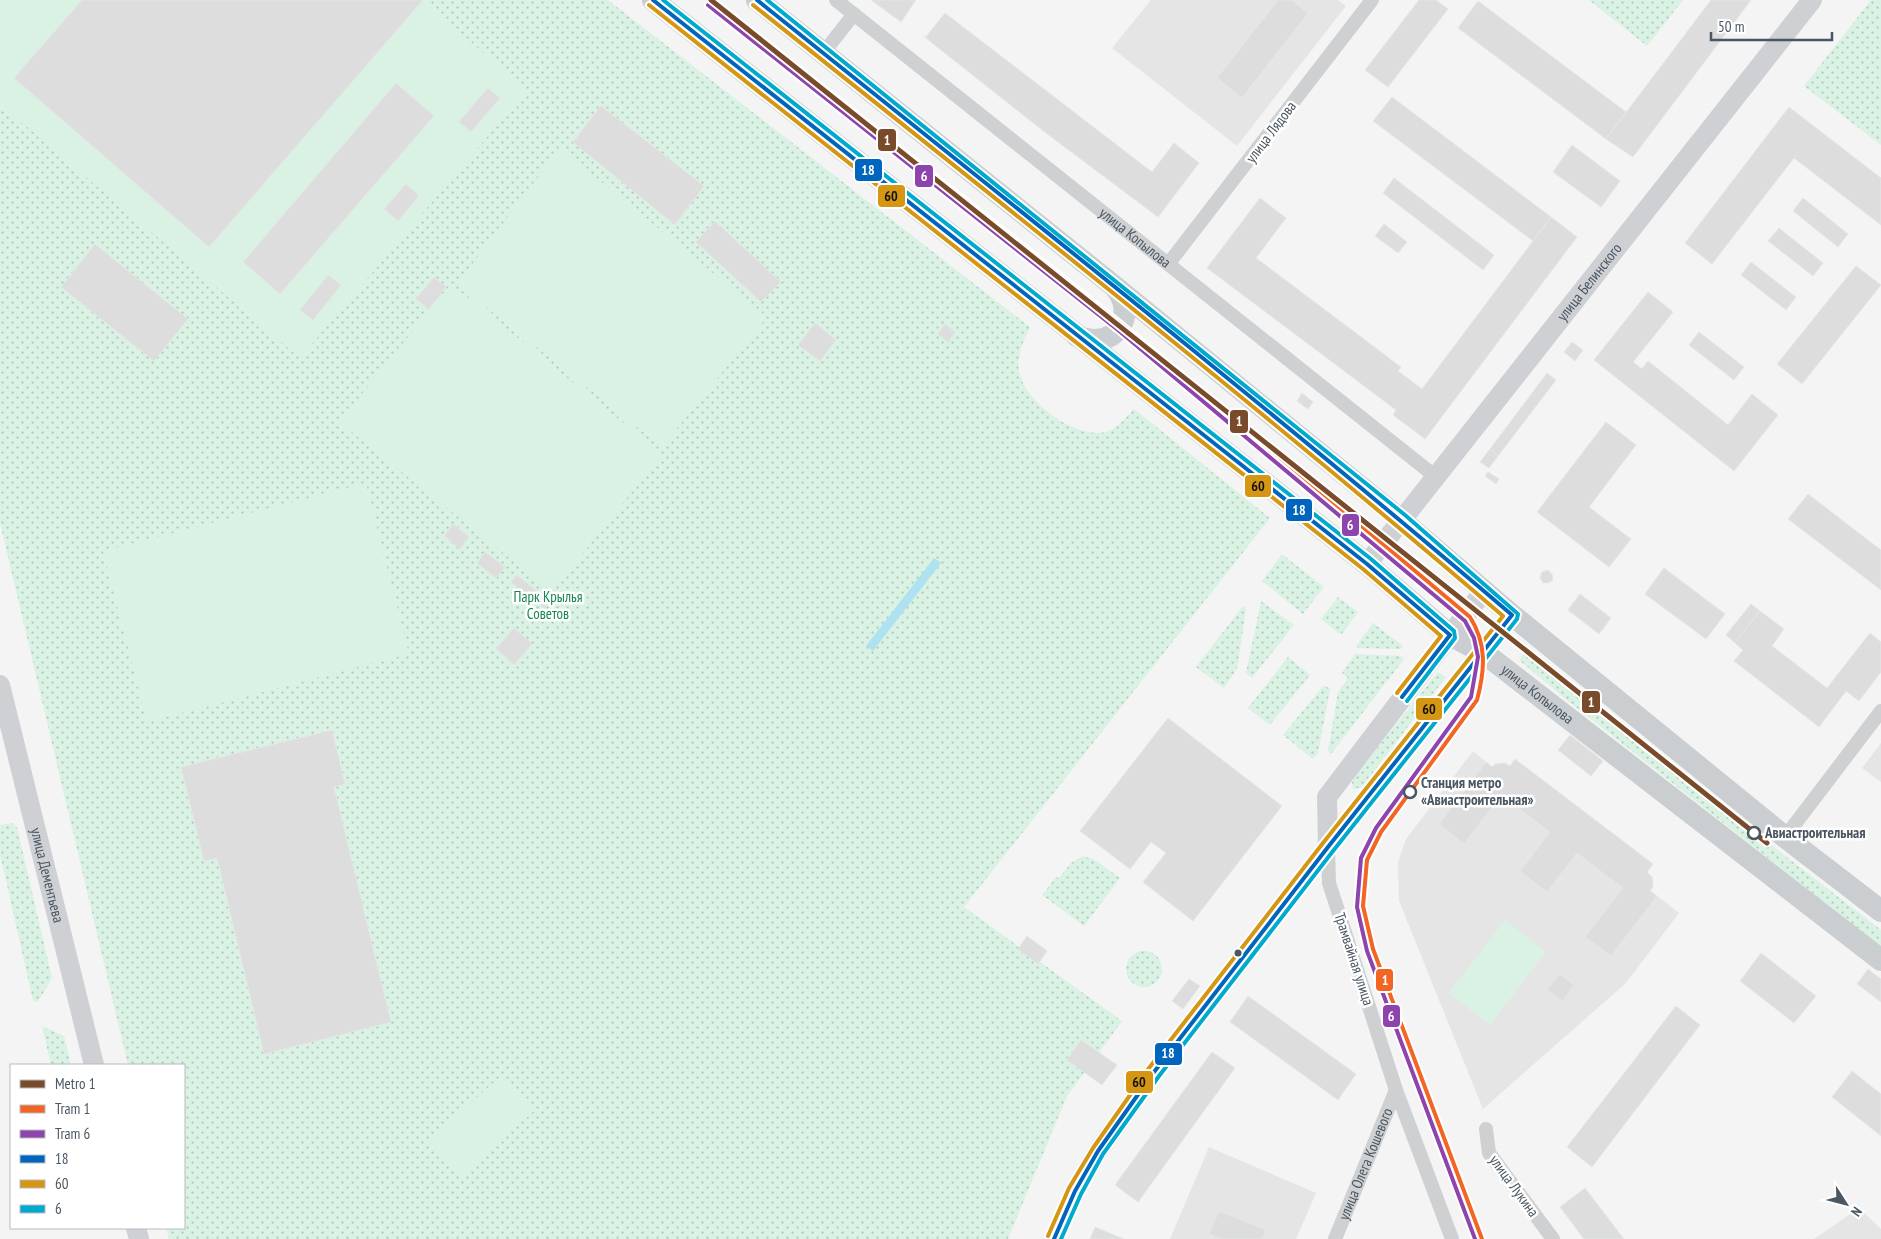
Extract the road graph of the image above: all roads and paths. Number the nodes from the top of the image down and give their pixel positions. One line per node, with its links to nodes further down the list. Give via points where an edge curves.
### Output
1 (653, 0): 10 (main road, улица Копылова)
2 (757, 0): 7 (main road)
3 (836, 0): 6 (street, улица Копылова)
4 (1372, 0): 8 (street, улица Лядова)
5 (1812, 0): 11 (street, улица Белинского)
6 (854, 14): 7 (street); 8 (street, улица Копылова)
7 (824, 52): 9 (main road)
8 (1169, 263): 11 (street, улица Копылова)
9 (1114, 286): 10 (main road, via 1125,304 1125,317 1115,333 1096,341); 12 (main road)
10 (1076, 335): 13 (main road, улица Копылова)
11 (1436, 476): 12 (street, улица Белинского)
12 (1401, 520): 13 (street, улица Белинского); 14 (main road)
13 (1367, 564): 16 (main road, улица Копылова)
14 (1483, 592): 15 (main road); 16 (street)
15 (1512, 615): 17 (street); 20 (main road)
16 (1450, 635): 17 (main road, улица Копылова); 21 (street, via 1327,797)
17 (1482, 652): 21 (street); 23 (main road, улица Копылова)
18 (0, 685): 24 (street, улица Дементьева)
19 (1881, 711): 20 (street)
20 (1785, 837): 22 (main road)
21 (1328, 847): 25 (street, Трамвайная улица, via 1329,883); 27 (street, via 1154,1072 1098,1151 1075,1191)
22 (1881, 911)
23 (1881, 960)
24 (94, 1064)
25 (1396, 1090): 28 (street, улица Олега Кошевого); 29 (street, Трамвайная улица)
26 (1486, 1129): 30 (street, улица Лукина, via 1489,1153)
27 (1054, 1239)
28 (1335, 1239)
29 (1452, 1239)
30 (1553, 1239)

